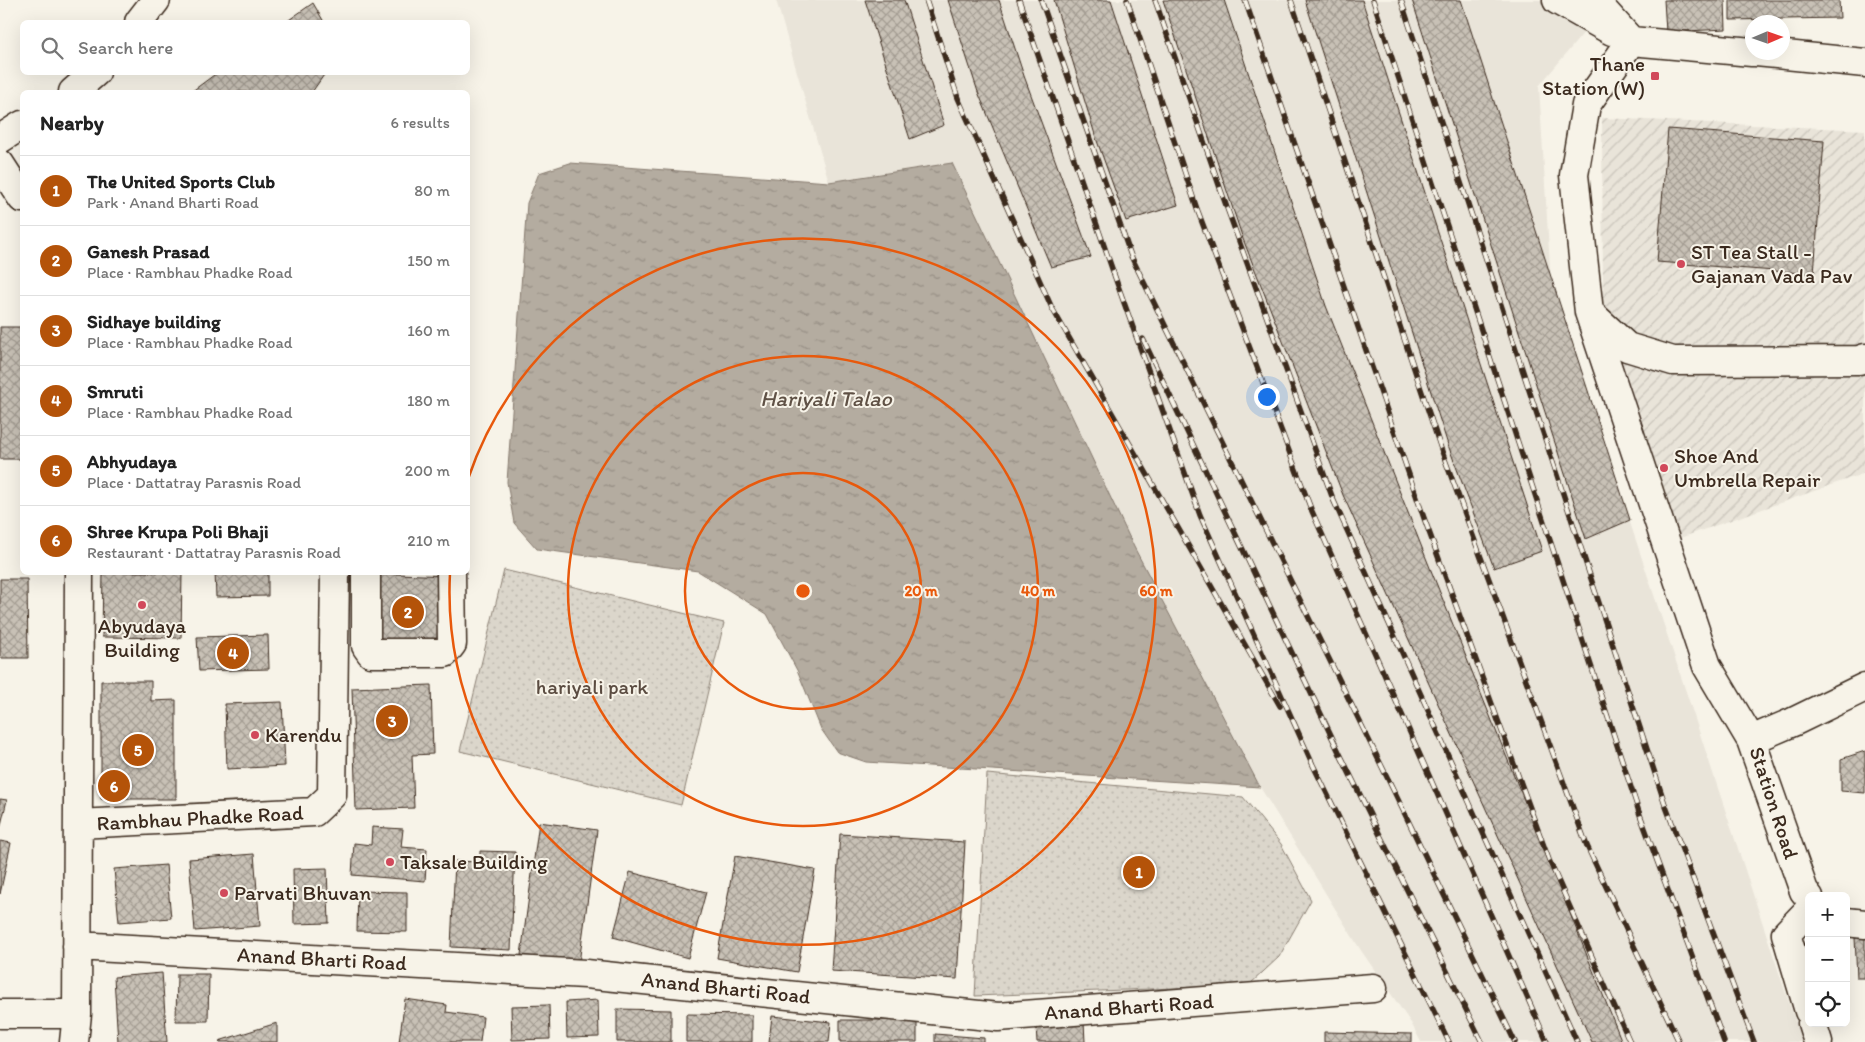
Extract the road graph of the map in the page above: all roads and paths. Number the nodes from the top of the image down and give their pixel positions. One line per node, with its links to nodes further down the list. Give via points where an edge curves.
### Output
1 (156, 0): 4 (street)
2 (1557, 0): 5 (street)
3 (1594, 0): 5 (street)
4 (141, 20)
5 (1631, 41): 6 (street); 15 (street, via 1586,105 1574,175)
6 (1745, 51)
7 (1790, 55): 8 (street)
8 (1865, 62)
9 (93, 75): 10 (street)
10 (75, 90)
11 (20, 126): 12 (street)
12 (0, 139)
13 (0, 164): 14 (street)
14 (20, 195)
15 (1589, 312): 16 (street, via 1627,347 1672,360); 22 (street, via 1707,666)
16 (1865, 358)
17 (79, 575): 23 (street)
18 (451, 575): 20 (street, via 452,644 445,653 371,653 366,646)
19 (335, 579): 20 (street); 23 (street, Rambhau Phadke Road, via 332,794 314,812)
20 (366, 579)
21 (1865, 687): 22 (street, Station Road)
22 (1751, 740): 24 (street, Station Road)
23 (78, 824): 28 (street)
24 (1805, 892)
25 (1805, 914): 30 (street, via 1786,934)
26 (1850, 922): 27 (street)
27 (1865, 924)
28 (77, 946): 29 (street, Anand Bharti Road, via 586,974 998,1017); 32 (street)
29 (1373, 988)
30 (1805, 998)
31 (0, 1014): 32 (street)
32 (77, 1014): 34 (street)
33 (1813, 1027): 35 (street)
34 (74, 1042)
35 (1818, 1042)

